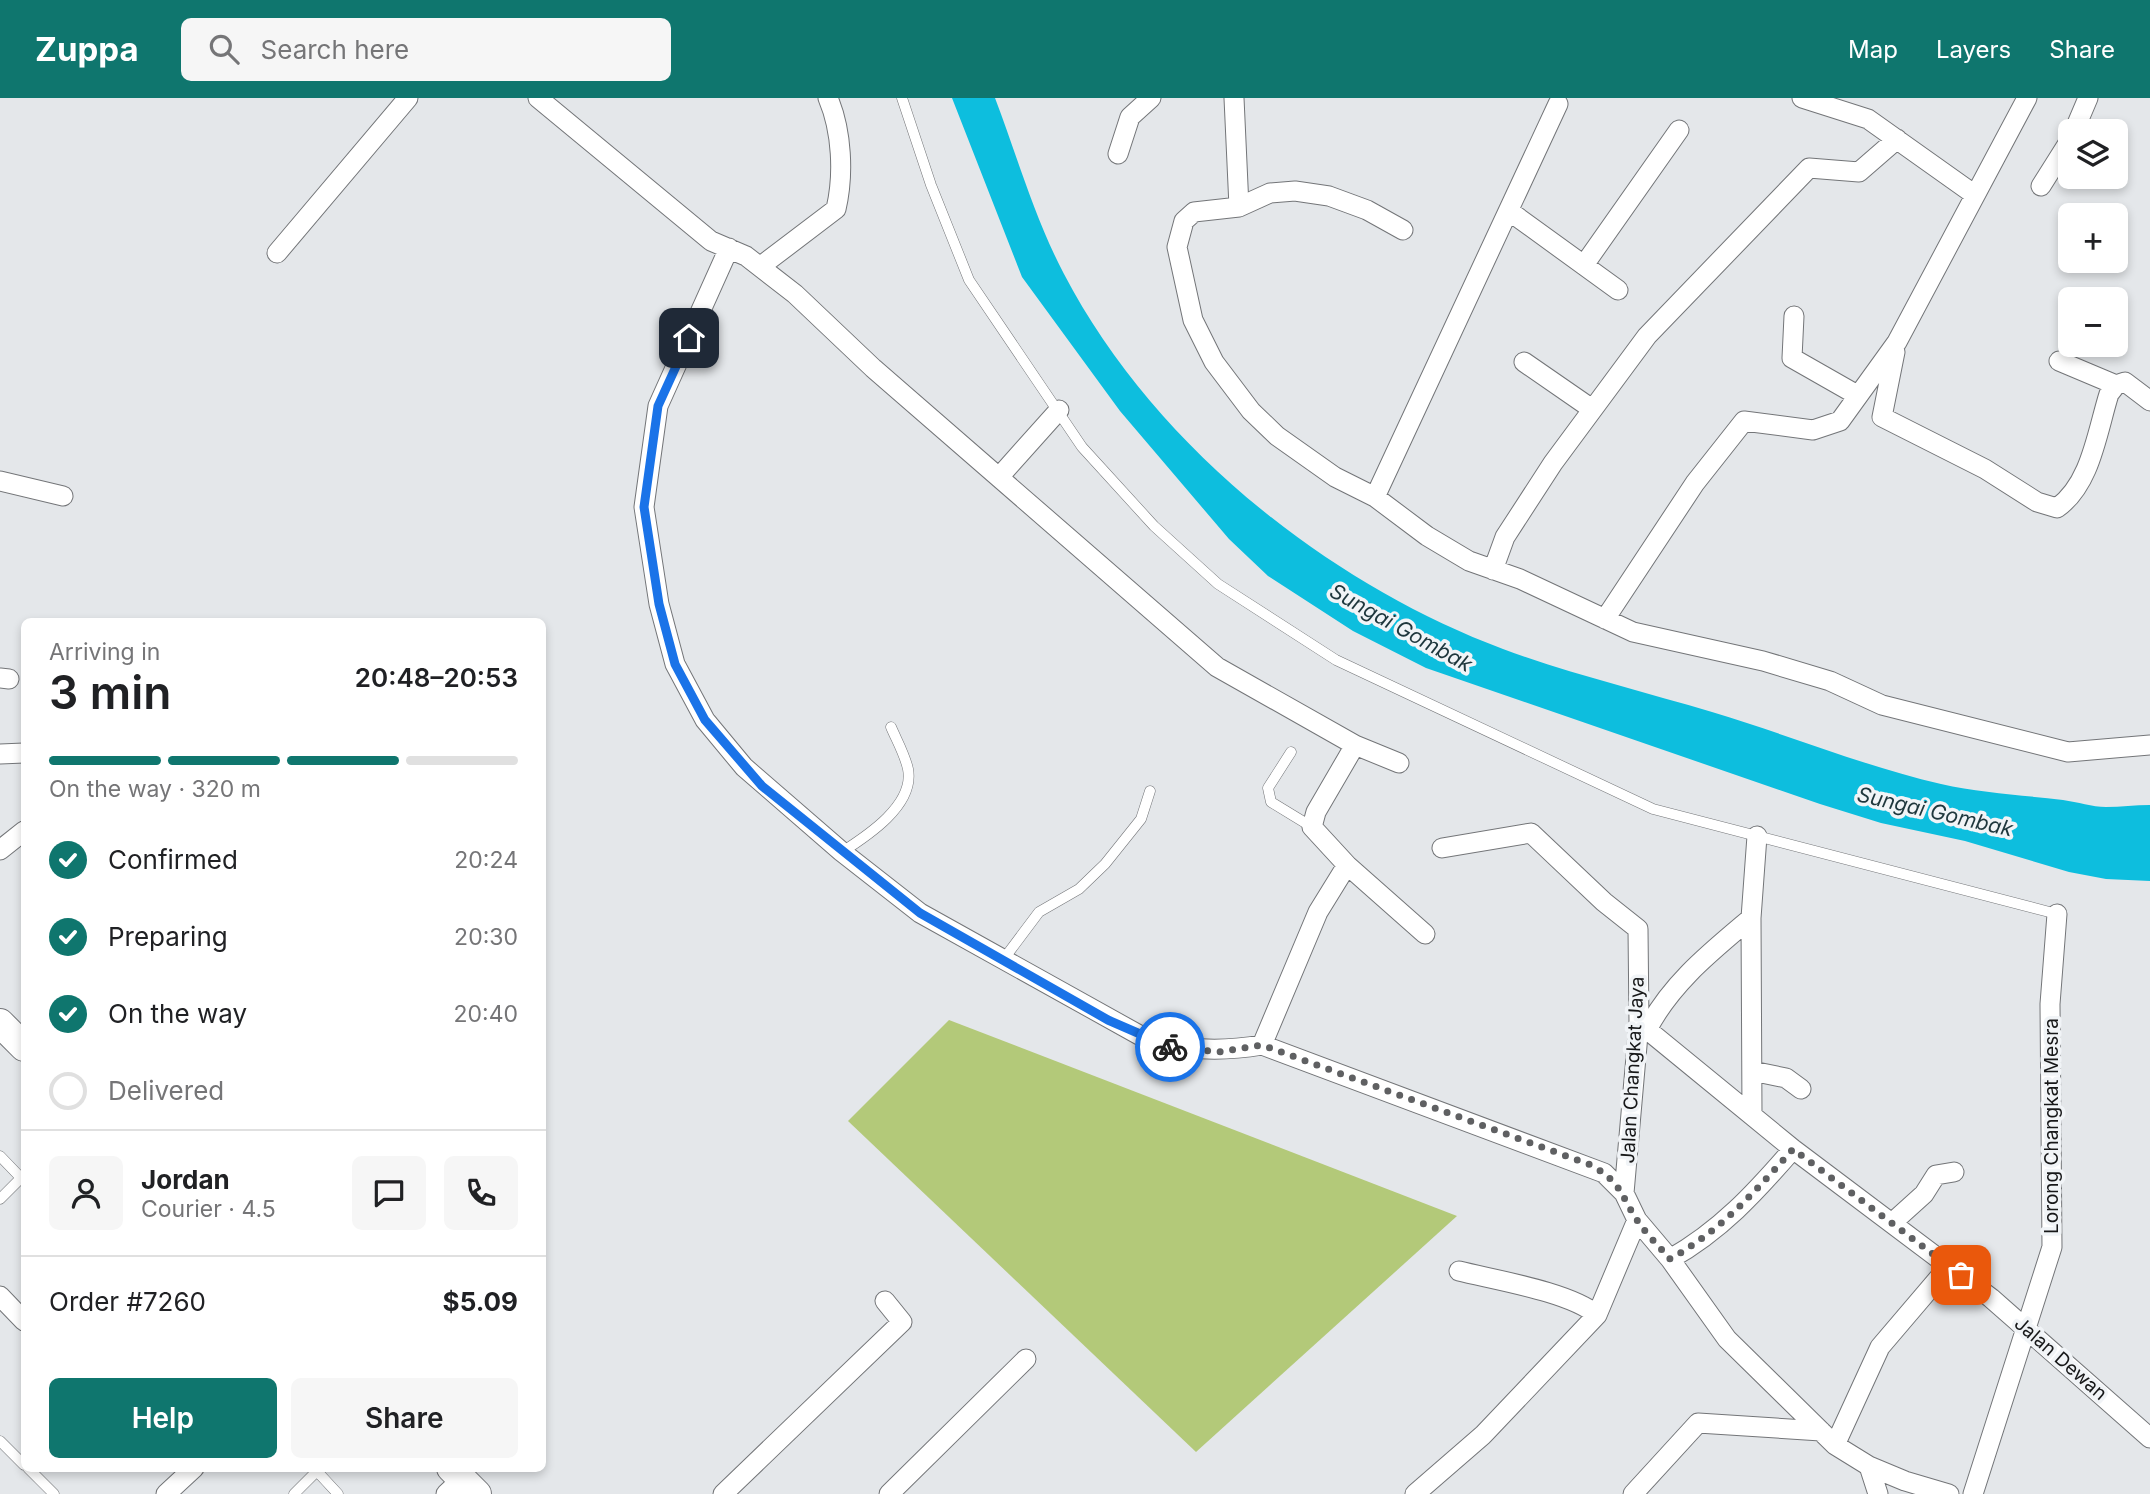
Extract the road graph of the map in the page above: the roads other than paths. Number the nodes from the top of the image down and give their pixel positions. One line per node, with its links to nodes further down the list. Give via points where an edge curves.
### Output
1 (408, 98): 22 (street)
2 (538, 98): 21 (street, via 698,231)
3 (828, 98): 24 (street, via 834,111 842,184 836,209)
4 (902, 98): 34 (lane, via 969,279)
5 (1151, 98): 14 (street, via 1130,117)
6 (1234, 98): 18 (street)
7 (1802, 98): 13 (street, via 1868,119)
8 (2027, 98): 17 (street)
9 (2088, 98): 11 (street)
10 (1558, 104): 19 (street)
11 (2079, 119)
12 (1679, 130): 23 (street)
13 (1896, 139): 17 (street); 33 (street, via 1859,172 1808,169 1647,336)
14 (1118, 154)
15 (2058, 159): 16 (street)
16 (2041, 186)
17 (1975, 195): 27 (street)
18 (1239, 207): 20 (street, via 1270,193 1295,191 1329,196); 38 (street, via 1194,212 1184,221 1177,247 1193,320 1214,362 1251,411 1277,436 1335,477)
19 (1509, 211): 23 (street); 38 (street)
20 (1403, 230)
21 (729, 248): 24 (street); 54 (street, via 658,406 644,507 649,549 675,664 705,720 762,786)
22 (277, 253)
23 (1584, 265): 25 (street)
24 (761, 266): 35 (street)
25 (1618, 290)
26 (1794, 316): 31 (street, via 1792,358)
27 (1897, 342): 30 (street, via 1882,416 1985,469 2037,502 2057,508 2073,497); 31 (street)
28 (2059, 361): 30 (street)
29 (1524, 362): 33 (street)
30 (2116, 385): 32 (street, via 2125,382)
31 (1857, 395): 40 (street, via 1840,421 1813,430 1744,421 1695,483)
32 (2150, 401)
33 (1592, 409): 39 (street, via 1506,537)
34 (1059, 410): 35 (street); 51 (lane, via 1082,447 1154,526 1218,584 1336,660 1653,808)
35 (1000, 476): 42 (street, via 1217,667)
36 (0, 481): 37 (street)
37 (63, 496)
38 (1375, 497): 39 (street, via 1427,536)
39 (1493, 570): 40 (street)
40 (1605, 619): 43 (street, via 1633,632 1830,681 1882,705 2068,752)
41 (891, 727): 54 (lane, via 908,770 908,785 876,831)
42 (1355, 745): 47 (street); 49 (street)
43 (2150, 745)
44 (1291, 752): 49 (lane, via 1268,788 1271,802)
45 (21, 753): 46 (street)
46 (0, 754)
47 (1399, 763)
48 (1150, 790): 59 (lane, via 1141,819 1105,864 1079,888 1039,912)
49 (1312, 827): 55 (street)
50 (21, 833): 53 (street)
51 (1757, 836): 56 (lane); 57 (street)
52 (1442, 848): 61 (street, Jalan Changkat Jaya, via 1531,833 1637,929)
53 (0, 850)
54 (842, 852): 59 (street, via 920,913)
55 (1347, 865): 58 (street); 63 (street, via 1318,912)
56 (2057, 914): 83 (street, Lorong Changkat Mesra, via 2050,1004 2052,1247)
57 (1751, 918): 61 (street, via 1693,968); 64 (street)
58 (1425, 934)
59 (1003, 960): 63 (street, via 1108,1020 1170,1047 1219,1052)
60 (0, 1023): 62 (street)
61 (1643, 1026): 66 (street, Jalan Dewan); 72 (street, Jalan Changkat Jaya)
62 (21, 1044)
63 (1262, 1045): 72 (street, via 1591,1165)
64 (1752, 1070): 65 (street, via 1786,1079); 66 (street)
65 (1801, 1089)
66 (1752, 1115): 67 (street, Jalan Dewan)
67 (1793, 1149): 75 (street, Jalan Dewan); 76 (street, via 1704,1240)
68 (0, 1156): 70 (lane)
69 (1954, 1172): 75 (street, via 1936,1175 1924,1194)
70 (21, 1175)
71 (21, 1181): 73 (lane)
72 (1624, 1193): 74 (street)
73 (0, 1199)
74 (1637, 1220): 76 (street); 81 (street)
75 (1893, 1222): 77 (street, Jalan Dewan)
76 (1670, 1259): 85 (street, via 1727,1339)
77 (1949, 1266): 83 (street, Jalan Dewan); 88 (street, via 1880,1347)
78 (1459, 1271): 81 (street, via 1547,1293 1588,1307)
79 (0, 1296): 82 (street)
80 (885, 1301): 97 (street, via 902,1322)
81 (1597, 1315): 99 (street, via 1483,1435)
82 (21, 1318)
83 (2028, 1328): 86 (street, Jalan Dewan); 103 (street, Lorong Changkat Mesra)
84 (1026, 1359): 98 (street)
85 (1821, 1431): 88 (street); 100 (street, via 1698,1423)
86 (2150, 1437)
87 (0, 1441): 89 (lane)
88 (1835, 1446): 90 (street)
89 (21, 1462)
90 (1869, 1466): 101 (street); 102 (street)
91 (31, 1472): 94 (lane)
92 (314, 1472): 95 (lane)
93 (318, 1472): 96 (lane)
94 (54, 1494)
95 (294, 1494)
96 (338, 1494)
97 (723, 1494)
98 (889, 1494)
99 (1415, 1494)
100 (1633, 1494)
101 (1878, 1494)
102 (1949, 1494)
103 (1973, 1494)

